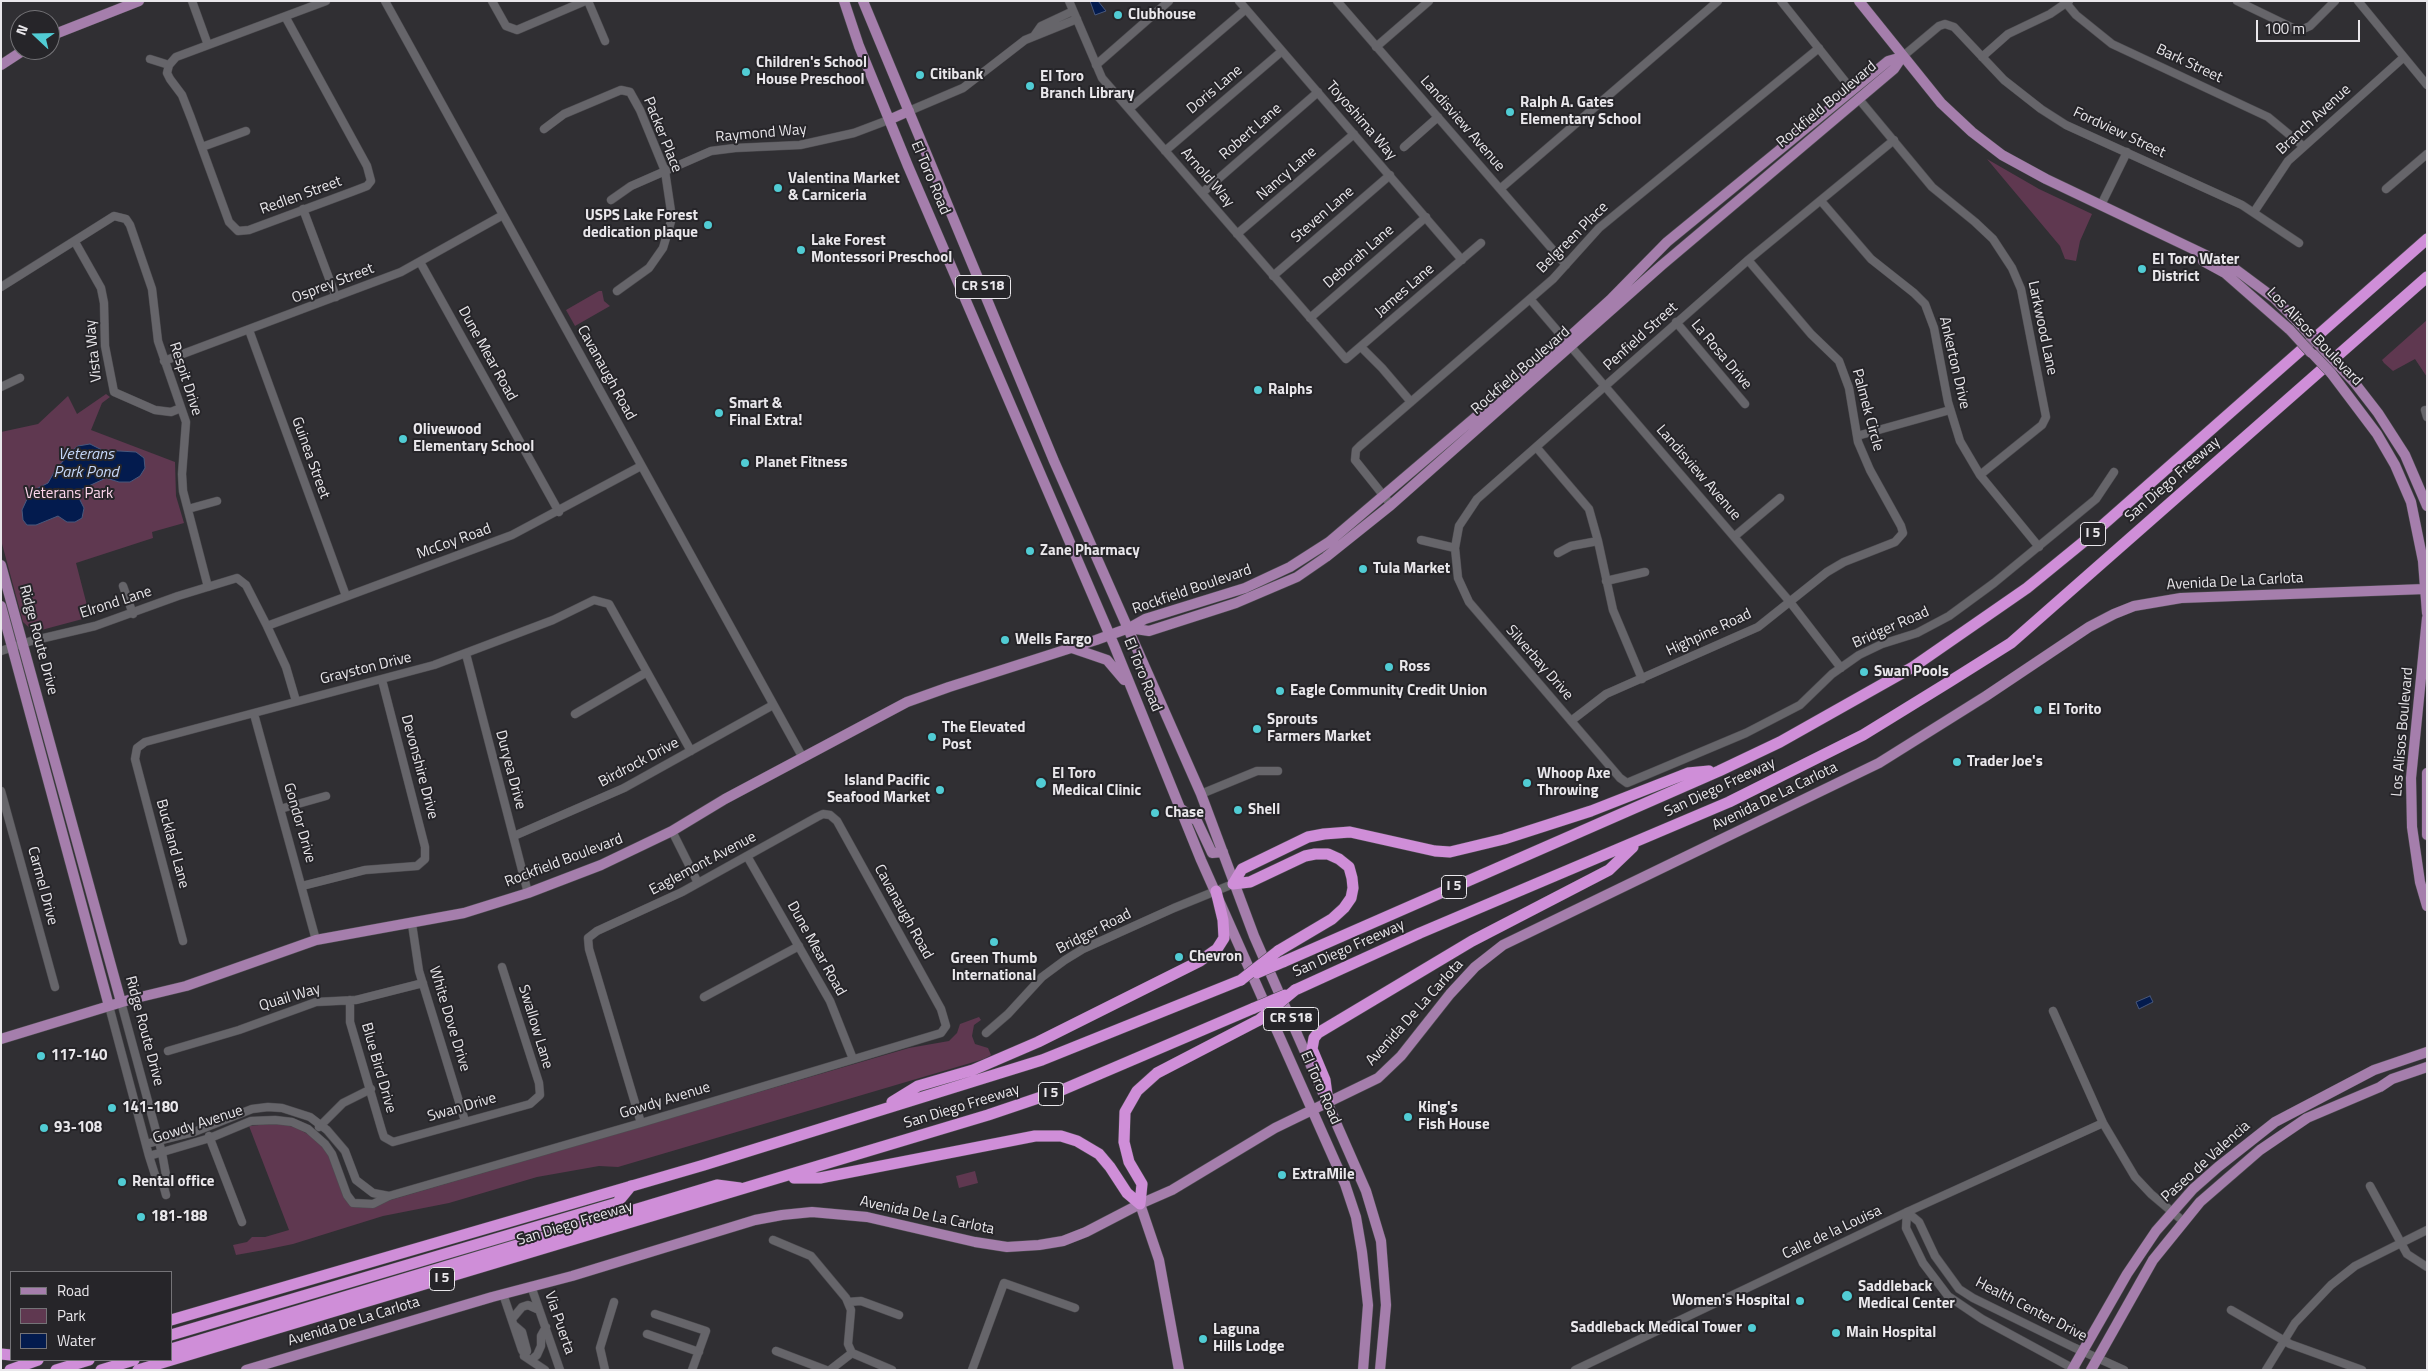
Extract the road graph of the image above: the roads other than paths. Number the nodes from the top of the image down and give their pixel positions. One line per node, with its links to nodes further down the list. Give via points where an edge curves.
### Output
1 (139, 1): 25 (main road)
2 (192, 1): 27 (street)
3 (326, 1): 23 (street)
4 (385, 1): 64 (street, Cavanaugh Road)
5 (492, 1): 6 (street, via 506,26 512,29 522,29)
6 (587, 1): 26 (street)
7 (844, 1): 43 (main road, El Toro Road / CR S18)
8 (863, 1): 41 (main road, El Toro Road / CR S18)
9 (1070, 1): 22 (street, Arnold Way)
10 (1239, 1): 21 (street, Toyoshima Way)
11 (1338, 1): 28 (street, Landisview Avenue)
12 (1429, 1): 28 (street)
13 (1718, 1): 56 (street)
14 (1781, 1): 29 (street, Larkwood Lane)
15 (1859, 1): 31 (main road, Los Alisos Boulevard)
16 (2238, 1): 17 (street, via 2301,30 2310,26)
17 (2335, 1)
18 (2358, 1): 33 (street)
19 (1167, 2): 36 (street)
20 (2067, 2): 32 (street, via 2008,34); 49 (street, Bark Street, via 2076,15 2112,44 2268,117)
21 (1246, 9): 30 (street, Toyoshima Way); 40 (street)
22 (1075, 15): 36 (street, Arnold Way); 41 (street, via 1041,26 1034,36 1017,45 963,88)
23 (286, 18): 27 (street); 62 (street, Redlen Street, via 367,166 371,181 366,186)
24 (1945, 24): 31 (street, Rockfield Boulevard); 32 (street, Fordview Street, via 1959,30)
25 (60, 32)
26 (605, 41)
27 (208, 45): 35 (street, via 176,57)
28 (1376, 47): 42 (street, Landisview Avenue)
29 (1819, 48): 39 (street, Larkwood Lane); 75 (street, Belgreen Place, via 1616,214)
30 (1282, 51): 38 (street, Toyoshima Way); 51 (street, Doris Lane)
31 (1902, 57): 39 (main road, Rockfield Boulevard, via 1894,69); 61 (main road, Los Alisos Boulevard, via 1941,103 2002,155)
32 (1982, 57): 52 (street, Fordview Street, via 2004,80 2041,109 2066,125)
33 (2404, 57): 37 (street); 49 (street, Branch Avenue)
34 (150, 59): 35 (street)
35 (169, 65): 50 (street, via 167,73 182,95)
36 (1096, 65): 40 (street, Arnold Way, via 1102,78)
37 (2427, 84)
38 (1318, 92): 46 (street, Toyoshima Way); 58 (street, Robert Lane)
39 (1855, 94): 47 (street, Larkwood Lane); 85 (main road, Rockfield Boulevard, via 1662,266)
40 (1129, 109): 51 (street, Arnold Way)
41 (910, 111): 43 (main road); 92 (main road, El Toro Road / CR S18)
42 (1438, 117): 48 (street); 56 (street, Landisview Avenue)
43 (890, 119): 54 (street, Raymond Way, via 854,133 814,143 711,152); 93 (main road, El Toro Road / CR S18)
44 (544, 129): 54 (street, Packer Place, via 564,114 625,90 630,92 640,110)
45 (246, 131): 50 (street)
46 (1354, 134): 55 (street, Toyoshima Way); 66 (street, Nancy Lane)
47 (1894, 140): 60 (street, Penfield Street); 102 (street, Larkwood Lane, via 1932,186 1993,239 2012,268 2024,298 2045,421)
48 (1404, 146)
49 (2303, 146): 63 (street, Branch Avenue, via 2279,172)
50 (202, 147): 62 (street, Redlen Street, via 229,222 238,231 249,230)
51 (1165, 151): 58 (street, Arnold Way)
52 (2127, 152): 61 (street); 63 (street, Fordview Street)
53 (2427, 154): 57 (street)
54 (665, 171): 59 (street, Raymond Way, via 631,186); 79 (street, Packer Place, via 672,211 663,248 649,268)
55 (1390, 175): 65 (street, Toyoshima Way); 76 (street, Steven Lane)
56 (1500, 189): 75 (street, Landisview Avenue)
57 (2386, 189)
58 (1202, 193): 66 (street, Arnold Way)
59 (612, 200)
60 (1821, 201): 73 (street, Penfield Street); 97 (street, Ankerton Drive, via 1871,259 1925,304 1934,328)
61 (2101, 205): 71 (main road, Los Alisos Boulevard)
62 (303, 209): 80 (street)
63 (2254, 212): 70 (street, Fordview Street)
64 (503, 215): 74 (street, Osprey Street); 100 (street, Cavanaugh Road)
65 (1426, 217): 72 (street, Toyoshima Way); 82 (street, Deborah Lane)
66 (1238, 234): 76 (street, Arnold Way)
67 (2427, 239): 151 (highway, San Diego Freeway / I 5, via 2087,539 2027,588 1913,667 1780,742)
68 (75, 242): 78 (street); 88 (street, Respit Drive, via 114,216 120,216 130,225 152,289 156,333); 96 (street, Vista Way, via 101,288 105,346 114,392 155,410 171,412)
69 (1481, 243): 72 (street, James Lane)
70 (2299, 244)
71 (2190, 248): 107 (main road, Los Alisos Boulevard, bridge, via 2235,269 2274,298 2354,382 2406,455); 122 (main road, Los Alisos Boulevard, bridge, via 2200,259 2244,288 2290,330 2344,388 2377,434 2411,502)
72 (1462, 260): 86 (street, James Lane)
73 (1748, 260): 83 (street, Penfield Street); 98 (street, Palmek Circle, via 1811,334 1839,361 1849,388)
74 (420, 262): 80 (street, Osprey Street); 109 (street, Dune Mear Road)
75 (1566, 265): 81 (street, Belgreen Place)
76 (1273, 276): 82 (street, Arnold Way)
77 (2427, 277): 164 (highway, San Diego Freeway / I 5, via 2011,643 1863,734 1729,802)
78 (1, 287)
79 (617, 291)
80 (336, 297): 84 (street, Osprey Street)
81 (1530, 299): 85 (street, Landisview Avenue); 94 (street, Belgreen Place)
82 (1310, 318): 87 (street, Arnold Way)
83 (1676, 322): 91 (street, Penfield Street); 95 (street, La Rosa Drive)
84 (249, 330): 88 (street, Osprey Street); 123 (street, Guinea Street)
85 (1569, 343): 91 (street, Landisview Avenue); 103 (main road, Rockfield Boulevard); 106 (main road, Rockfield Boulevard)
86 (1361, 347): 87 (street, James Lane); 94 (street)
87 (1346, 359)
88 (164, 361): 96 (street, Respit Drive)
89 (20, 378): 90 (street)
90 (1, 387)
91 (1606, 387): 99 (street, Penfield Street); 111 (street, Landisview Avenue)
92 (1024, 388): 93 (main road); 130 (main road, El Toro Road / CR S18)
93 (1007, 396): 131 (main road, El Toro Road / CR S18)
94 (1411, 402): 103 (street, Belgreen Place, via 1360,446 1355,455 1358,465)
95 (1745, 404)
96 (181, 408): 108 (street, Respit Drive, via 186,422 182,474)
97 (1950, 410): 98 (street); 102 (street, Ankerton Drive, via 1960,441)
98 (1857, 436): 110 (street, Palmek Circle, via 1870,470)
99 (1537, 448): 113 (street, via 1585,502); 114 (street, Penfield Street, via 1477,499 1459,526)
100 (641, 466): 109 (street, McCoy Road); 143 (street, Cavanaugh Road)
101 (2114, 472): 115 (street, Bridger Road, via 2096,500)
102 (1980, 475): 115 (street, Ankerton Drive)
103 (1384, 496): 106 (street); 130 (main road, Rockfield Boulevard, via 1329,542 1290,567 1261,582 1145,619)
104 (1780, 498): 111 (street)
105 (217, 501): 108 (street)
106 (1391, 504): 130 (main road, Rockfield Boulevard, via 1326,558 1297,577 1236,603 1149,631)
107 (2427, 506)
108 (188, 509): 121 (street, Respit Drive)
109 (559, 512): 123 (street, McCoy Road, via 489,545)
110 (1902, 533): 124 (street, Highpine Road, via 1895,542 1826,572)
111 (1735, 536): 124 (street, Landisview Avenue)
112 (1421, 540): 114 (street)
113 (1598, 541): 116 (street, via 1571,546); 119 (street)
114 (1455, 548): 146 (street, Silverbay Drive, via 1458,578 1470,602)
115 (2039, 548): 137 (street, Bridger Road, via 1932,627 1882,644)
116 (1558, 553)
117 (1, 565): 132 (main road, Ridge Route Drive)
118 (1645, 572): 119 (street)
119 (1606, 580): 139 (street, via 1613,610)
120 (123, 586): 127 (street)
121 (208, 587): 127 (street, Elrond Lane); 129 (street, Elrond Lane, via 237,578 246,584)
122 (2426, 589): 126 (main road, Los Alisos Boulevard); 196 (main road, Avenida De La Carlota, via 2180,598 2134,606 2114,614 1879,763 1503,945 1475,967 1383,1074)
123 (346, 596): 129 (street, McCoy Road)
124 (1790, 602): 137 (street, Landisview Avenue); 139 (street, Highpine Road, via 1758,627)
125 (1, 606): 133 (main road, Ridge Route Drive)
126 (2427, 613)
127 (132, 614): 132 (street, Elrond Lane)
128 (2427, 618): 172 (main road, Los Alisos Boulevard, via 2411,778 2412,827)
129 (267, 626): 142 (street, via 286,667)
130 (1129, 628): 131 (main road, Rockfield Boulevard); 155 (main road, El Toro Road / CR S18)
131 (1110, 635): 134 (main road, Rockfield Boulevard); 141 (main road, El Toro Road / CR S18)
132 (23, 644): 133 (street, Elrond Lane); 184 (main road, Ridge Route Drive)
133 (12, 647): 135 (street, Elrond Lane); 185 (main road, Ridge Route Drive)
134 (1072, 648): 141 (main road, via 1107,660); 149 (main road, Rockfield Boulevard, via 888,710)
135 (1, 651)
136 (466, 654): 138 (street, Grayston Drive, via 594,600 602,600 609,604); 140 (street, Grayston Drive); 163 (street, Duryea Drive)
137 (1841, 668): 153 (street, Bridger Road, via 1800,704 1746,732)
138 (648, 672): 145 (street); 147 (street)
139 (1642, 679): 146 (street, Highpine Road, via 1600,697)
140 (382, 680): 142 (street, Grayston Drive); 169 (street, Devonshire Drive, via 426,856 417,866 365,870)
141 (1132, 690): 158 (main road, El Toro Road / CR S18)
142 (296, 701): 144 (street, Grayston Drive)
143 (773, 705): 147 (street, Birdrock Drive); 149 (street, Cavanaugh Road)
144 (254, 714): 148 (street, Grayston Drive, via 145,742); 159 (street, Gondor Drive)
145 (575, 714)
146 (1571, 721): 153 (street, Silverbay Drive)
147 (691, 751): 163 (street, Birdrock Drive, via 597,801)
148 (135, 753): 175 (street, Buckland Lane)
149 (803, 758): 161 (main road, Rockfield Boulevard)
150 (1278, 771): 155 (street, via 1257,771)
151 (1719, 771): 168 (highway, via 1688,773 1591,810 1497,841 1450,852 1350,832 1316,835 1273,852 1242,869); 177 (highway, San Diego Freeway / I 5)
152 (2427, 773): 162 (main road, Los Alisos Boulevard)
153 (1627, 783)
154 (1, 791): 157 (street, Carmel Drive)
155 (1201, 794): 165 (main road, El Toro Road / CR S18)
156 (326, 796): 159 (street)
157 (3, 805): 180 (street, Carmel Drive)
158 (1180, 808): 165 (main road, via 1197,821 1212,853); 170 (main road, El Toro Road / CR S18)
159 (280, 809): 169 (street, Gondor Drive)
160 (830, 815): 166 (street, Eaglemont Avenue, via 823,814); 187 (street, Cavanaugh Road, via 837,821 941,1009)
161 (672, 831): 167 (street); 171 (main road, Rockfield Boulevard, via 601,865)
162 (2427, 835)
163 (514, 836): 171 (street, Duryea Drive)
164 (1639, 842): 181 (highway, San Diego Freeway / I 5, via 1420,933); 196 (highway, via 1609,870 1472,941 1318,1033 1312,1049 1325,1080)
165 (1223, 852): 168 (main road, El Toro Road / CR S18)
166 (747, 856): 167 (street, Eaglemont Avenue); 176 (street, Dune Mear Road)
167 (698, 883): 200 (street, Eaglemont Avenue, via 588,938)
168 (1233, 884): 170 (street, Bridger Road); 177 (highway, via 1250,882 1315,854 1339,858 1348,867 1353,888 1344,908); 196 (main road, El Toro Road / CR S18)
169 (302, 886): 174 (street, Gondor Drive)
170 (1216, 892): 188 (street, Bridger Road, via 1065,960 1042,977); 197 (main road, El Toro Road / CR S18); 198 (highway, via 1224,938 1217,949 1200,961 1038,1042 973,1070 918,1086)
171 (528, 893): 173 (main road, Rockfield Boulevard, via 464,913)
172 (2427, 906)
173 (412, 924): 174 (main road, Rockfield Boulevard); 179 (street, White Dove Drive)
174 (316, 940): 184 (main road, Rockfield Boulevard, via 186,986)
175 (183, 941)
176 (799, 946): 182 (street); 192 (street, Dune Mear Road, via 834,1009)
177 (1280, 956): 198 (highway, San Diego Freeway / I 5, bridge, via 1241,980 1042,1060)
178 (502, 967): 195 (street, Swallow Lane)
179 (423, 984): 183 (street, Quail Way); 199 (street, White Dove Drive)
180 (55, 987)
181 (1295, 990): 211 (highway, San Diego Freeway / I 5, bridge, via 1062,1090); 218 (highway, bridge, via 1260,1020 1157,1072 1137,1091 1125,1112 1123,1126 1130,1162 1142,1184)
182 (704, 997)
183 (350, 1000): 190 (street, Quail Way, via 316,1002 239,1030); 194 (street, Blue Bird Drive, via 350,1022)
184 (121, 1002): 185 (main road, Rockfield Boulevard); 206 (street, Ridge Route Drive)
185 (109, 1006): 189 (main road, Rockfield Boulevard); 208 (street, Ridge Route Drive)
186 (2053, 1011): 201 (street)
187 (946, 1026): 192 (street, Gowdy Avenue, via 936,1035)
188 (986, 1033)
189 (1, 1039)
190 (168, 1050)
191 (2427, 1052): 219 (main road, Paseo de Valencia, via 2374,1070 2275,1122 2230,1156)
192 (853, 1059): 200 (street, Gowdy Avenue)
193 (2427, 1067): 221 (main road, Paseo de Valencia, via 2392,1079 2307,1118 2233,1172)
194 (371, 1089): 202 (street, via 343,1103); 207 (street, Blue Bird Drive, via 384,1137)
195 (540, 1094): 199 (street, Swan Drive, via 530,1104)
196 (1328, 1102): 197 (main road, Avenida De La Carlota); 270 (main road, El Toro Road / CR S18, via 1366,1191 1381,1241 1386,1306)
197 (1312, 1109): 218 (main road, Avenida De La Carlota, via 1172,1190); 269 (main road, El Toro Road / CR S18, via 1356,1217 1368,1305)
198 (878, 1111): 213 (highway, San Diego Freeway / I 5)
199 (465, 1121): 207 (street, Swan Drive)
200 (640, 1123): 217 (street, Gowdy Avenue)
201 (2103, 1124): 219 (street, via 2135,1177); 220 (street, Calle de la Louisa)
202 (321, 1125): 203 (street, Gowdy Avenue, via 299,1112 268,1107 237,1114); 204 (street); 217 (street, Gowdy Avenue, via 337,1138 356,1180 373,1193)
203 (206, 1127): 205 (street); 206 (street, Gowdy Avenue)
204 (314, 1134): 205 (street, Gowdy Avenue, via 292,1122 270,1120 252,1122); 217 (street, Gowdy Avenue, via 332,1154 353,1203 372,1204)
205 (210, 1138): 209 (street, Gowdy Avenue); 222 (street)
206 (158, 1141): 208 (street, Gowdy Avenue); 209 (street, Ridge Route Drive)
207 (388, 1141)
208 (146, 1144): 210 (street, Ridge Route Drive)
209 (162, 1153): 210 (street, Gowdy Avenue); 212 (street, Ridge Route Drive, via 166,1175)
210 (149, 1156): 212 (street, Ridge Route Drive, via 156,1178)
211 (783, 1178): 215 (highway, San Diego Freeway / I 5); 218 (highway, via 820,1178 1035,1136 1061,1136 1099,1154 1127,1193)
212 (163, 1184): 216 (street)
213 (631, 1186): 236 (highway, San Diego Freeway / I 5); 240 (highway, via 618,1203)
214 (2370, 1186): 225 (street)
215 (747, 1189): 242 (highway, via 717,1186); 249 (highway, San Diego Freeway / I 5)
216 (166, 1195)
217 (389, 1196)
218 (1140, 1204): 227 (main road, Avenida De La Carlota, via 1063,1241 1007,1247 867,1217 820,1213 782,1215 755,1220); 268 (main road, via 1160,1260)
219 (2172, 1211): 221 (street); 245 (main road, Paseo de Valencia, via 2127,1274)
220 (1907, 1212): 245 (street, Health Center Drive, via 1919,1222 1934,1256 1959,1288); 254 (street, Health Center Drive, via 1906,1228 1922,1263 1948,1296 1982,1319); 271 (street, Calle de la Louisa)
221 (2183, 1221): 248 (main road, Paseo de Valencia, via 2153,1260)
222 (242, 1222)
223 (2427, 1230): 225 (street)
224 (773, 1240): 230 (street, via 811,1256)
225 (2400, 1241): 226 (street, via 2411,1258); 241 (street, via 2355,1266 2331,1285)
226 (2427, 1267)
227 (531, 1286): 228 (main road, Avenida De La Carlota); 232 (street, Via Puerta)
228 (503, 1294): 237 (street); 259 (main road, Avenida De La Carlota)
229 (614, 1302): 262 (street, via 600,1348)
230 (848, 1302): 235 (street, via 861,1301); 246 (street, via 848,1344)
231 (1075, 1308): 267 (street, via 1004,1283)
232 (539, 1310): 237 (street, via 528,1305 522,1307); 238 (street, Via Puerta)
233 (2231, 1310): 241 (street)
234 (655, 1314): 244 (street, via 706,1331)
235 (899, 1315)
236 (172, 1320)
237 (513, 1322): 247 (street, Via Puerta, via 515,1345 520,1354)
238 (546, 1327): 247 (street, via 537,1354); 261 (street, Via Puerta)
239 (647, 1334): 244 (street)
240 (172, 1336)
241 (2282, 1340): 274 (street); 275 (street)
242 (172, 1349)
243 (776, 1350): 264 (street)
244 (698, 1352): 263 (street)
245 (2082, 1352): 248 (street, Health Center Drive); 254 (main road, Paseo de Valencia)
246 (852, 1354): 265 (street); 266 (street)
247 (529, 1359): 260 (street, Via Puerta)
248 (2098, 1359): 272 (main road, Paseo de Valencia); 273 (street, Health Center Drive)
249 (172, 1360)
250 (35, 1361): 255 (highway)
251 (86, 1361): 256 (highway)
252 (131, 1361): 257 (highway)
253 (168, 1361): 258 (highway, San Diego Freeway / I 5)
254 (2074, 1369)
255 (10, 1370)
256 (56, 1370)
257 (101, 1370)
258 (138, 1370)
259 (246, 1370)
260 (545, 1370)
261 (560, 1370)
262 (605, 1370)
263 (692, 1370)
264 (826, 1370)
265 (830, 1370)
266 (892, 1370)
267 (972, 1370)
268 (1179, 1370)
269 (1363, 1370)
270 (1380, 1370)
271 (1575, 1370)
272 (2092, 1370)
273 (2124, 1370)
274 (2266, 1370)
275 (2362, 1370)

